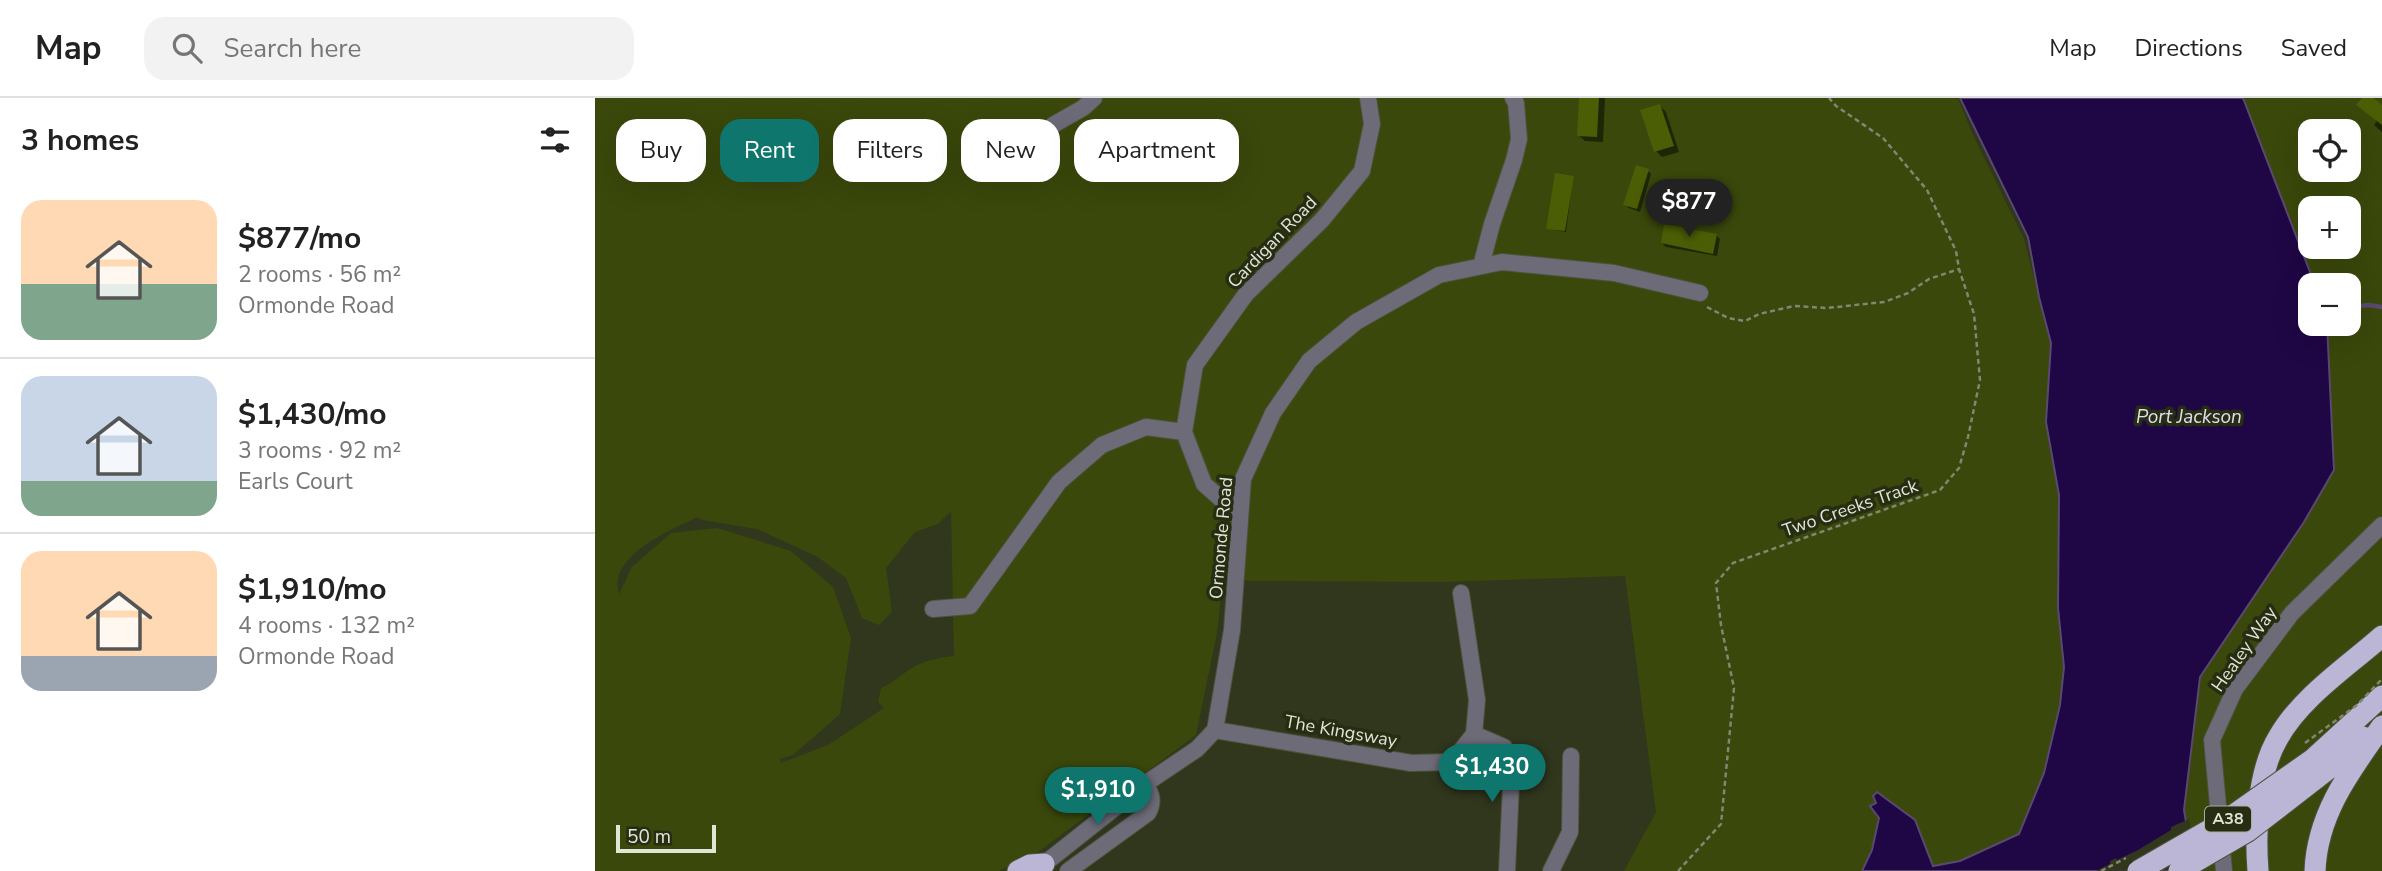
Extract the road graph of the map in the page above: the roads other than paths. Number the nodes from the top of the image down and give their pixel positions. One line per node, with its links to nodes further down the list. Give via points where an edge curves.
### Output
1 (1094, 98): 4 (street)
2 (1368, 98): 7 (street, Cardigan Road, via 1372,124 1362,171 1322,220 1246,294 1195,365)
3 (1513, 98): 5 (street, via 1519,139)
4 (1060, 121)
5 (1481, 267): 6 (street, Ormonde Road, via 1502,262 1614,273); 8 (street, Ormonde Road, via 1439,275 1356,322 1308,361 1273,413 1243,479)
6 (1695, 292)
7 (1184, 432): 8 (street, via 1204,484); 11 (street, via 1146,427 1103,445 1059,482 970,606)
8 (1239, 515): 16 (street, Ormonde Road, via 1232,630)
9 (2382, 525): 28 (street, Healey Way, via 2292,613 2235,689 2212,740)
10 (1461, 593): 17 (street, via 1477,700)
11 (933, 609)
12 (2382, 636): 29 (highway, via 2315,695 2276,741 2259,806)
13 (2382, 696): 19 (highway, A38)
14 (2382, 719): 19 (highway, A38)
15 (2382, 726): 30 (highway, via 2329,807 2318,840)
16 (1215, 730): 17 (street, The Kingsway, via 1411,763 1451,762); 20 (street, via 1198,749)
17 (1474, 734): 25 (street, via 1504,747 1511,784)
18 (1571, 756): 26 (street, via 1570,832)
19 (2315, 758): 21 (highway, A38, bridge, via 2225,821); 27 (highway, A38, bridge, via 2248,831)
20 (1145, 784): 22 (street); 24 (street, via 1153,801 1148,813)
21 (2134, 864)
22 (1042, 867): 23 (highway, via 1030,865)
23 (1018, 871)
24 (1068, 871)
25 (1507, 871)
26 (1551, 871)
27 (2179, 871)
28 (2224, 871)
29 (2258, 871)
30 (2315, 871)

